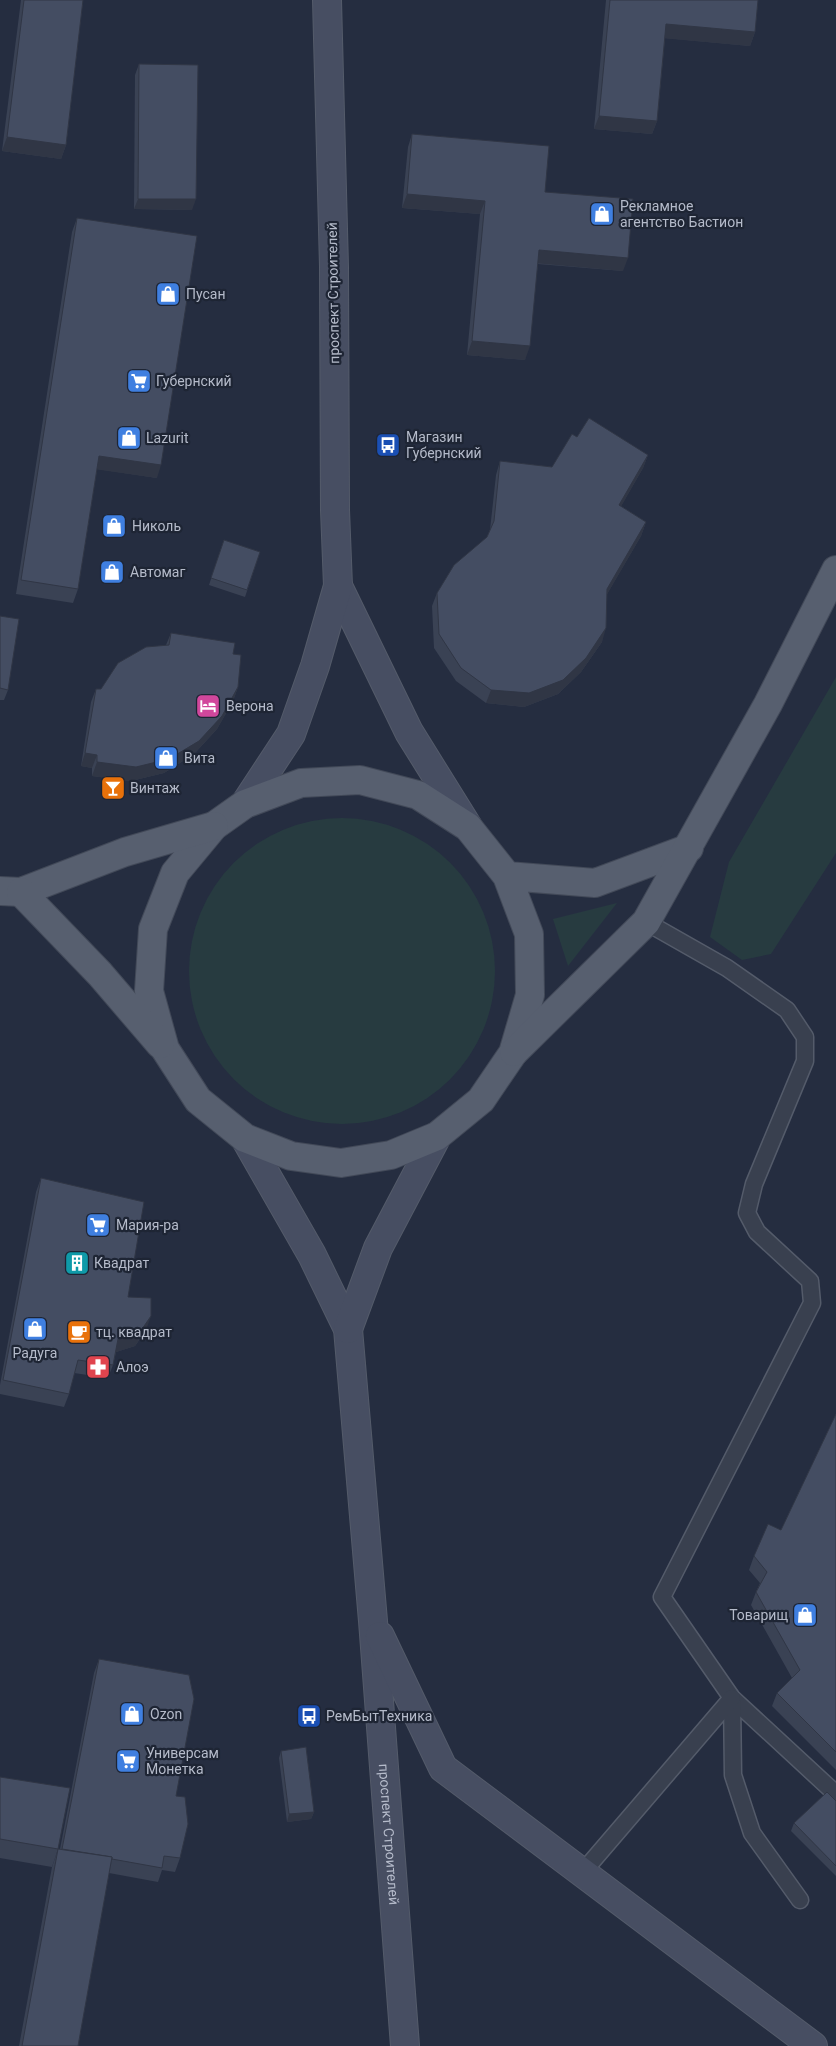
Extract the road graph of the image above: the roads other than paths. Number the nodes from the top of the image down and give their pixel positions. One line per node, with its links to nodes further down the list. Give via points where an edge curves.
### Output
1 (327, 0): 3 (main road, проспект Строителей)
2 (836, 570): 7 (main road, via 768,704)
3 (338, 586): 4 (main road, via 291,734); 6 (main road, via 410,732)
4 (245, 804): 5 (main road); 6 (main road, via 301,783 360,780 418,795)
5 (214, 826): 9 (main road, via 125,852); 11 (main road, via 175,873 153,930 149,990)
6 (468, 827): 8 (main road)
7 (689, 848): 8 (main road, via 595,883); 10 (main road)
8 (507, 876): 12 (main road, via 528,934 530,995)
9 (11, 892): 11 (main road, via 100,974)
10 (646, 922): 12 (main road); 17 (lane, via 728,968 787,1010 805,1037 806,1061 754,1184 746,1213 757,1232 810,1281 812,1303 662,1597)
11 (164, 1049): 14 (main road, via 198,1100)
12 (513, 1054): 13 (main road, via 481,1100)
13 (437, 1136): 14 (main road, via 391,1155 341,1163 291,1156); 15 (main road, via 378,1248)
14 (245, 1138): 15 (main road, via 312,1254)
15 (348, 1329): 16 (main road, проспект Строителей)
16 (373, 1621): 19 (main road, via 443,1768); 21 (main road, проспект Строителей)
17 (732, 1698): 18 (lane); 19 (lane); 20 (lane, via 733,1775 752,1833)
18 (836, 1794)
19 (582, 1873): 22 (main road)
20 (800, 1900)
21 (405, 2046)
22 (813, 2046)

